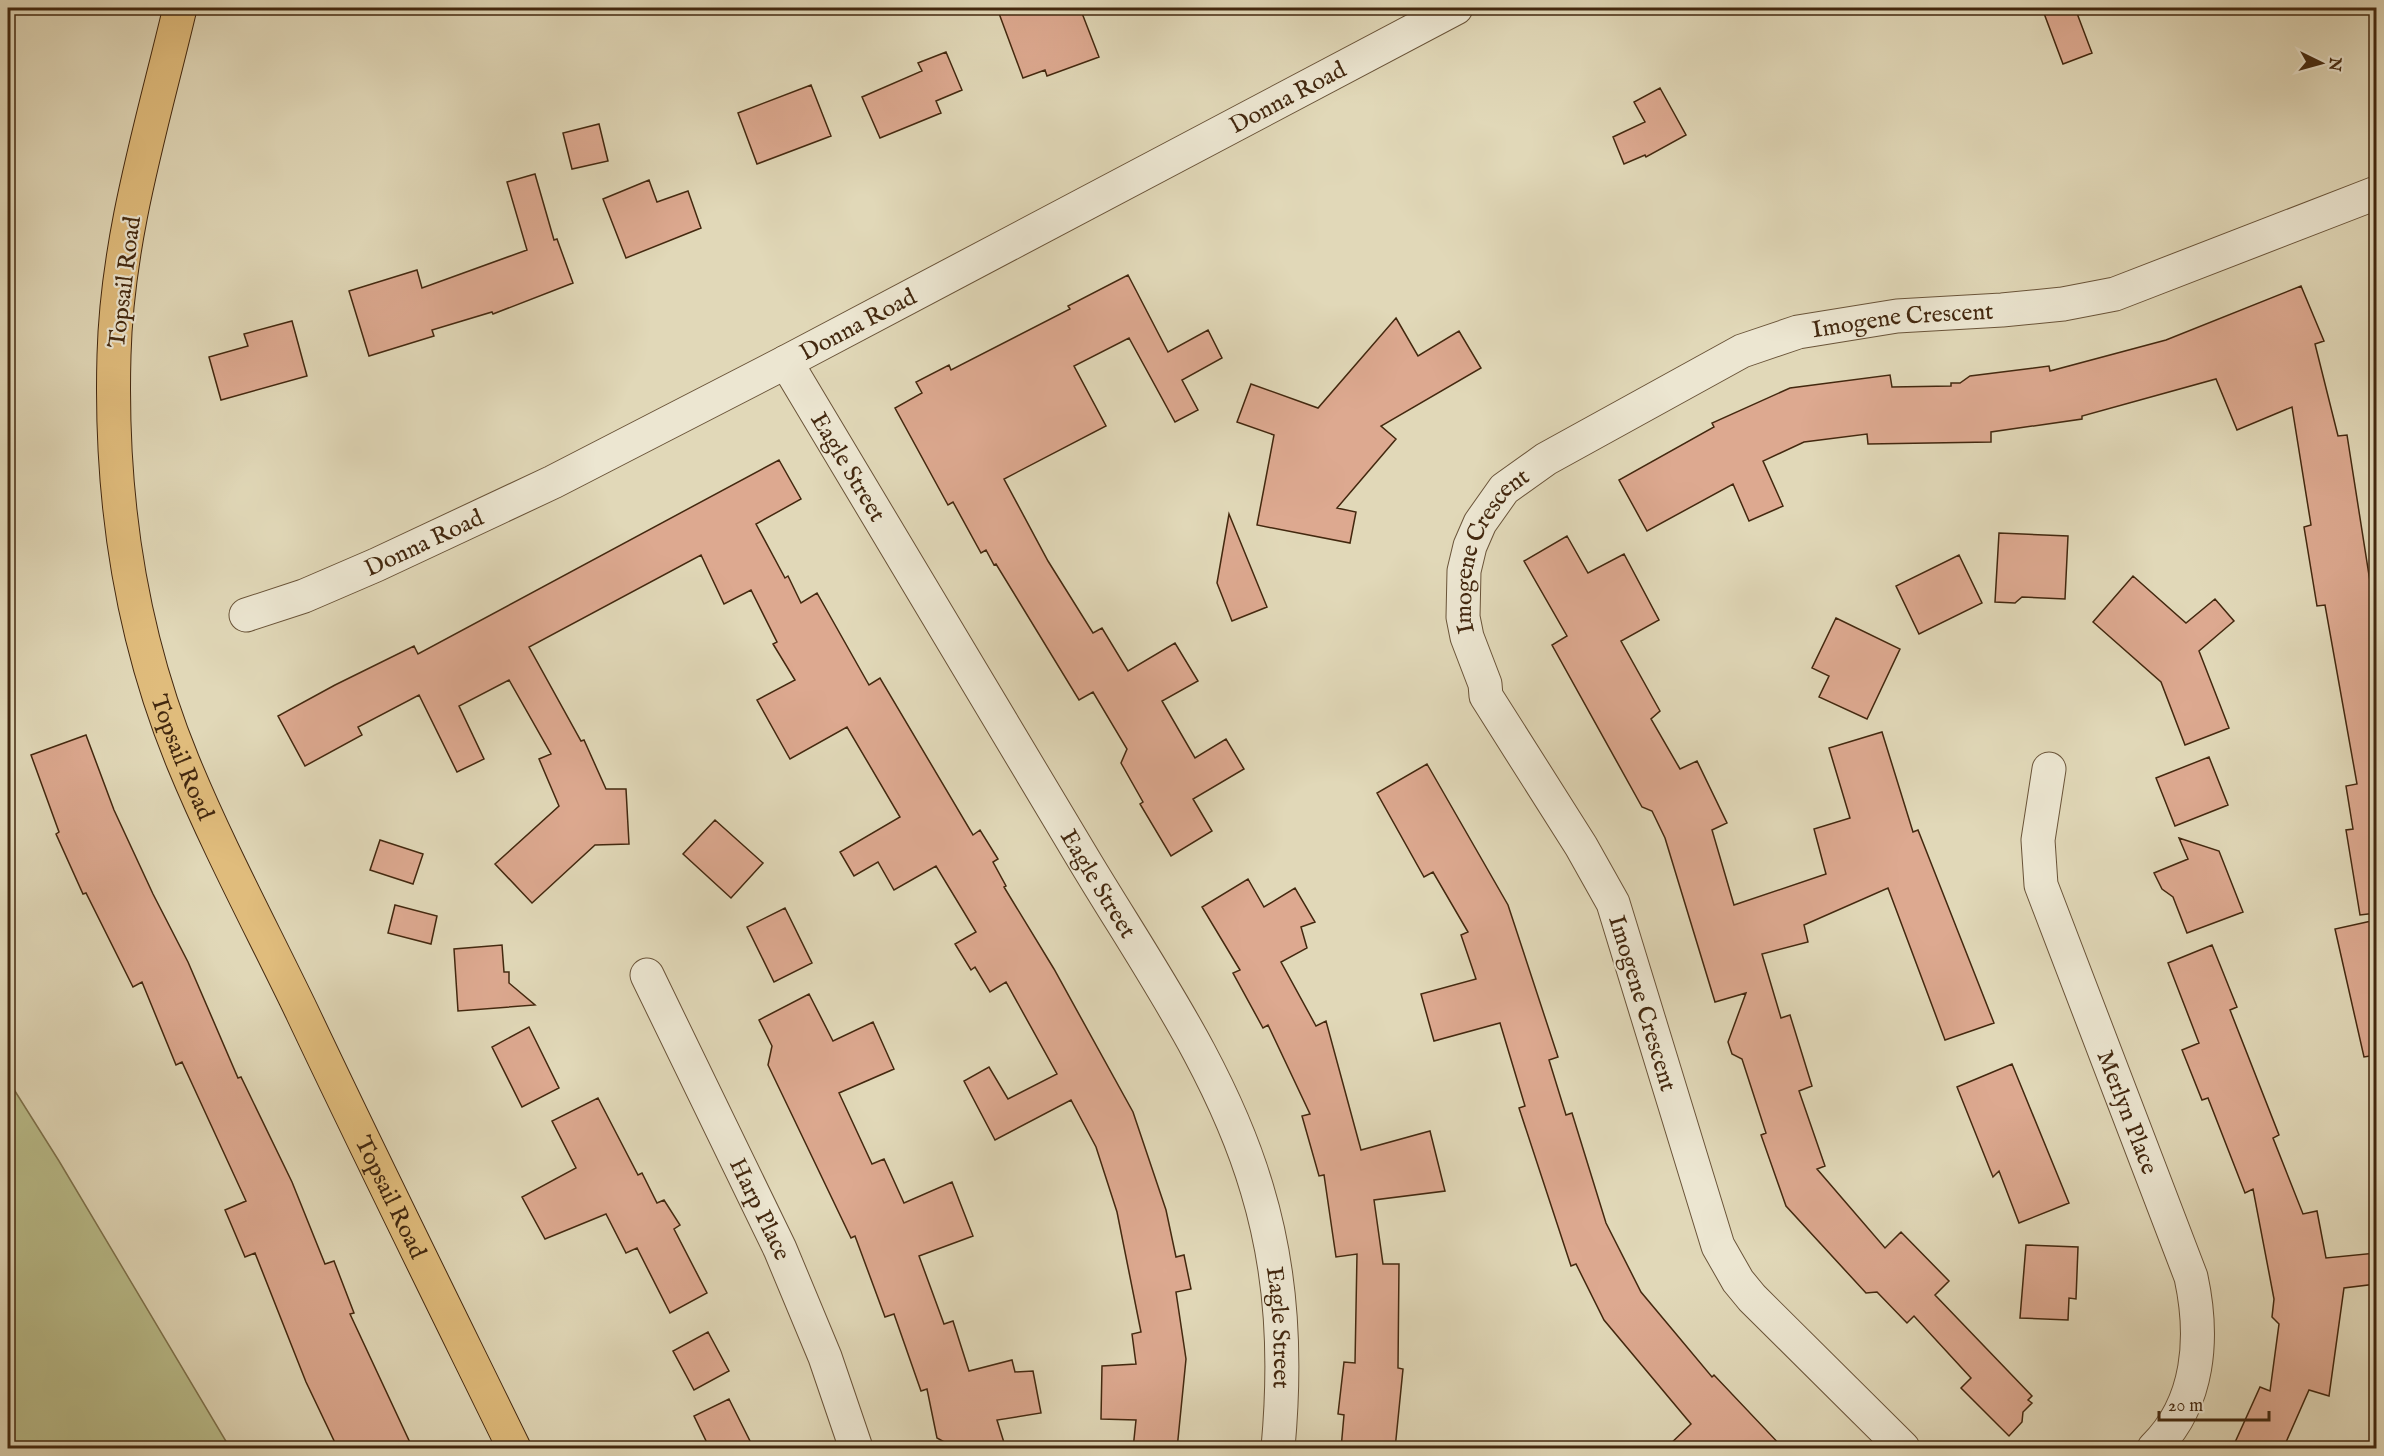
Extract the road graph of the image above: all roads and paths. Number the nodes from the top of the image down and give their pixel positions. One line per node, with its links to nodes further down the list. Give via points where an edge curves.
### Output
1 (180, 8): 8 (main road, Topsail Road, via 129,222 118,291 114,352 116,476 134,601 148,662 193,784)
2 (1456, 8): 4 (street, Donna Road)
3 (2376, 193): 11 (street, Imogene Crescent, via 2115,294 2064,304 1844,323 1798,332 1742,351 1524,474 1504,489 1470,546 1464,572 1464,617 1486,696 1613,903 1718,1246 1752,1298)
4 (786, 362): 5 (street, Donna Road, via 415,548 304,596); 10 (street, Eagle Street, via 1180,1019 1239,1135 1269,1229 1277,1278 1283,1331)
5 (246, 615)
6 (2049, 769): 12 (street, Merlyn Place, via 2038,840 2041,885 2192,1277 2197,1304 2198,1357 2191,1383 2182,1410)
7 (646, 975): 9 (street, Harp Place, via 780,1249 825,1357)
8 (514, 1449)
9 (856, 1449)
10 (1278, 1449)
11 (1903, 1449)
12 (2154, 1449)

